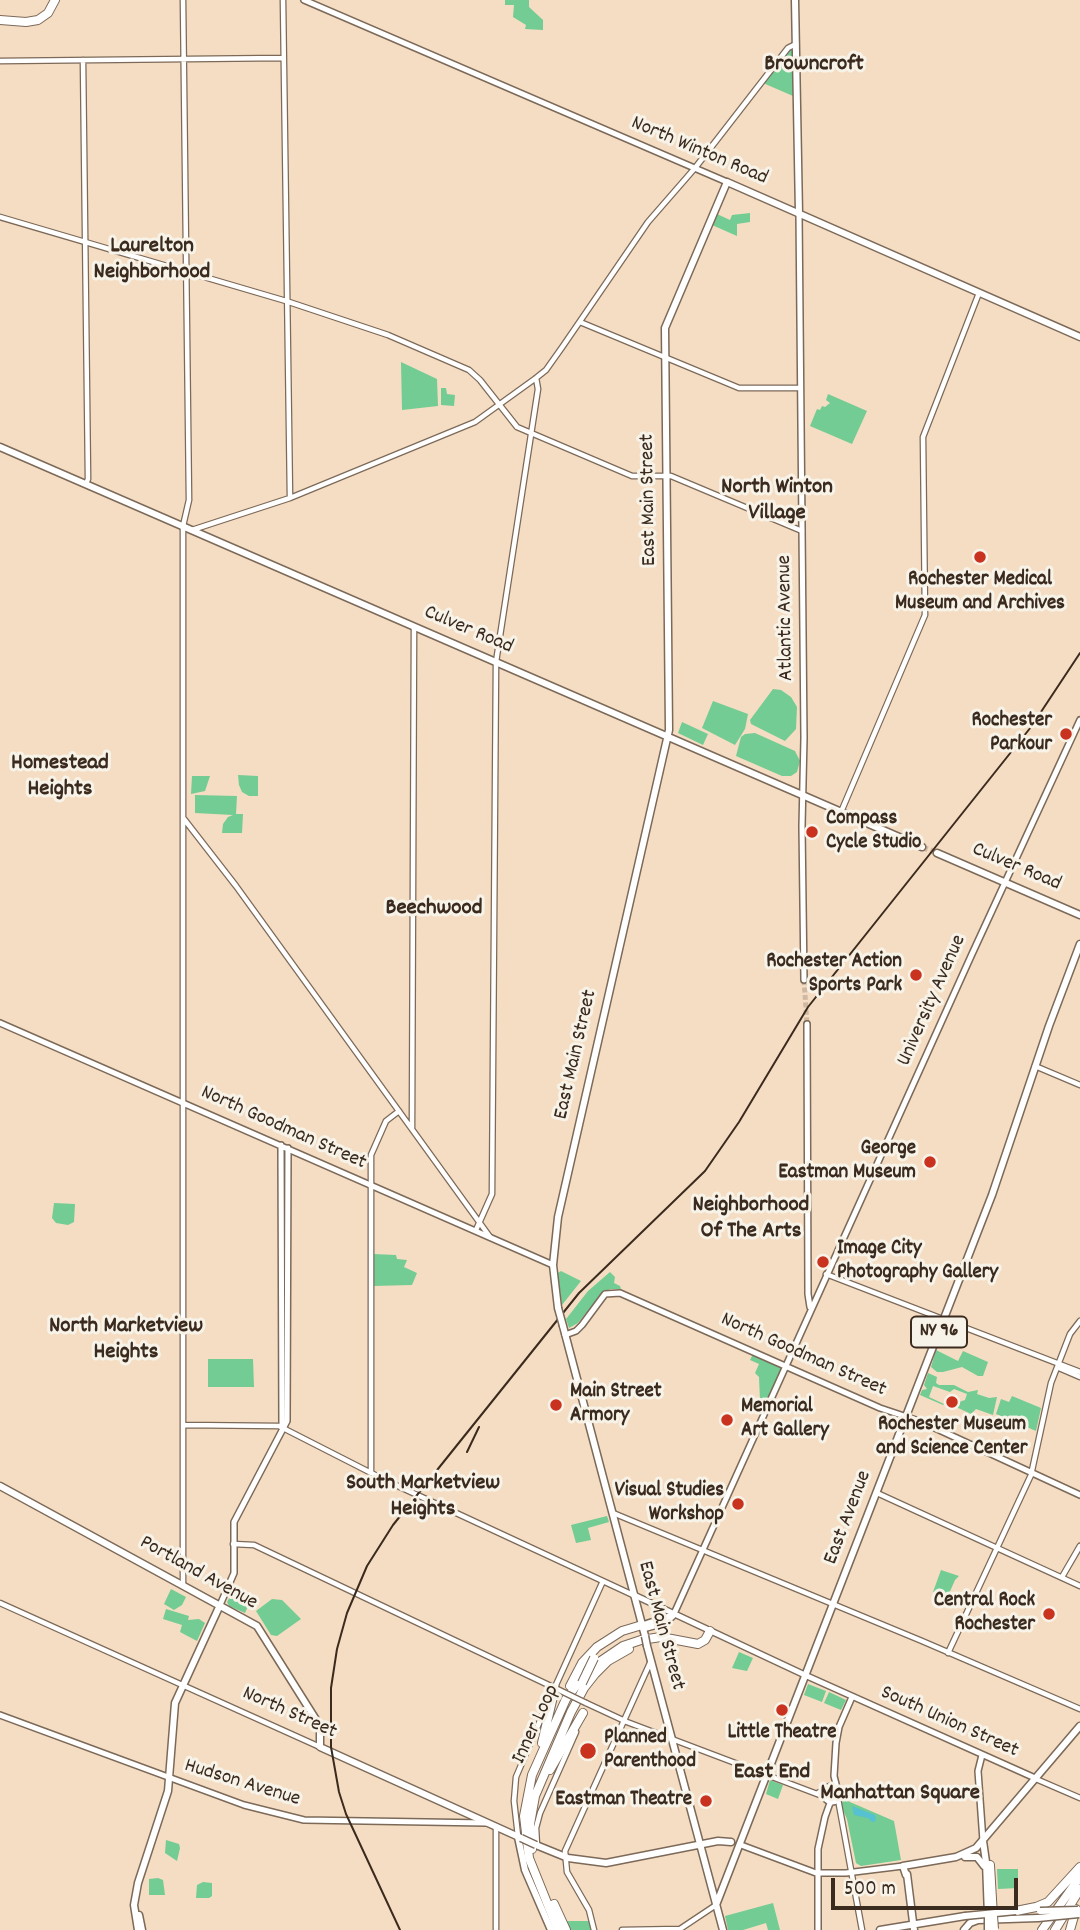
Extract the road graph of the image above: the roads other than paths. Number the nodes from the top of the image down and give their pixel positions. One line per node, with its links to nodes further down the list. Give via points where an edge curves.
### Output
1 (55, 0): 6 (highway, via 36,21)
2 (183, 0): 9 (street)
3 (283, 0): 8 (street)
4 (304, 0): 12 (main road, North Winton Road)
5 (795, 0): 7 (main road)
6 (0, 20)
7 (796, 44): 12 (street, via 785,51); 14 (main road)
8 (284, 58): 9 (street); 19 (street)
9 (184, 59): 10 (street); 17 (street)
10 (83, 60): 11 (street); 16 (street)
11 (0, 61)
12 (695, 168): 13 (main road, North Winton Road); 20 (street, via 648,222)
13 (727, 182): 14 (main road, North Winton Road); 22 (main road, East Main Street, via 666,323)
14 (799, 214): 18 (main road, North Winton Road); 24 (main road, Atlantic Avenue)
15 (0, 217): 16 (street)
16 (85, 241): 17 (street); 29 (street)
17 (186, 271): 19 (street); 31 (street, via 189,500)
18 (979, 293): 21 (main road, North Winton Road); 40 (street, via 923,437 925,615)
19 (286, 301): 25 (street, via 465,367); 30 (street)
20 (580, 322): 22 (street); 23 (street)
21 (1080, 337)
22 (665, 358): 24 (street, via 738,388); 28 (main road, East Main Street)
23 (536, 378): 25 (street); 26 (street)
24 (800, 388): 33 (main road, Atlantic Avenue)
25 (499, 405): 26 (street, via 515,426); 30 (street, via 475,422)
26 (531, 433): 28 (street, via 632,476); 35 (street)
27 (0, 447): 29 (main road, Culver Road)
28 (667, 476): 33 (street); 37 (main road, East Main Street)
29 (86, 485): 31 (main road, Culver Road)
30 (290, 499): 32 (street)
31 (183, 526): 32 (main road, Culver Road); 39 (street)
32 (192, 530): 34 (main road, Culver Road)
33 (802, 531): 38 (main road, Atlantic Avenue)
34 (414, 627): 35 (main road, Culver Road); 55 (street)
35 (496, 663): 37 (main road, Culver Road); 59 (street, via 492,1194)
36 (1080, 720): 45 (main road, University Avenue)
37 (668, 738): 38 (main road, Culver Road); 62 (main road, East Main Street, via 558,1217)
38 (803, 796): 40 (main road, Culver Road); 48 (main road, Atlantic Avenue)
39 (183, 800): 41 (street); 42 (street)
40 (841, 812): 43 (main road, Culver Road)
41 (183, 819): 42 (street); 53 (street)
42 (191, 825): 54 (street)
43 (922, 847)
44 (937, 853): 45 (main road, Culver Road)
45 (1004, 882): 46 (main road, Culver Road); 63 (main road, University Avenue)
46 (1080, 915)
47 (1080, 944): 51 (main road, East Avenue / NY 96)
48 (804, 980)
49 (0, 1023): 53 (main road, North Goodman Street)
50 (807, 1024): 64 (main road)
51 (1035, 1066): 52 (street); 65 (main road, East Avenue / NY 96)
52 (1080, 1085)
53 (184, 1101): 56 (main road, North Goodman Street); 72 (street)
54 (399, 1111): 55 (street); 58 (street, via 385,1122 372,1151)
55 (412, 1129): 59 (street)
56 (281, 1145): 57 (main road, North Goodman Street); 73 (main road)
57 (288, 1148): 58 (main road, North Goodman Street); 73 (main road, via 288,1415)
58 (371, 1185): 60 (main road, North Goodman Street); 74 (street)
59 (480, 1222): 60 (street); 61 (street)
60 (476, 1230): 61 (main road, North Goodman Street)
61 (490, 1237): 62 (main road, North Goodman Street)
62 (553, 1265): 67 (main road, East Main Street, bridge)
63 (826, 1274): 64 (main road, University Avenue); 65 (street)
64 (810, 1310): 68 (main road, University Avenue)
65 (944, 1320): 69 (street); 71 (main road, East Avenue / NY 96)
66 (1080, 1321): 69 (street)
67 (565, 1335): 68 (main road, North Goodman Street, via 576,1331 601,1298 610,1292 622,1293); 79 (main road, East Main Street)
68 (785, 1364): 71 (main road, North Goodman Street); 83 (main road, University Avenue)
69 (1058, 1364): 70 (street); 75 (street)
70 (1080, 1374)
71 (906, 1417): 75 (main road, North Goodman Street); 77 (main road, East Avenue / NY 96)
72 (183, 1425): 73 (street); 86 (street)
73 (282, 1428): 74 (street); 80 (main road, via 234,1522)
74 (371, 1473): 85 (street)
75 (1032, 1473): 78 (main road, North Goodman Street); 82 (street)
76 (0, 1486): 86 (main road, Portland Avenue)
77 (877, 1493): 82 (street); 91 (main road, East Avenue / NY 96)
78 (1080, 1495)
79 (612, 1513): 83 (street); 88 (main road, East Main Street)
80 (233, 1544): 90 (main road, via 233,1577); 99 (street, via 254,1545)
81 (1080, 1546): 84 (street)
82 (997, 1549): 84 (street); 95 (street)
83 (701, 1550): 91 (street); 92 (main road, University Avenue)
84 (1062, 1577): 87 (street)
85 (603, 1581): 88 (street); 99 (street)
86 (184, 1585): 90 (main road, Portland Avenue)
87 (1080, 1586)
88 (634, 1595): 92 (main road, South Union Street); 93 (main road, East Main Street)
89 (0, 1603): 98 (street, North Street)
90 (220, 1605): 98 (main road); 110 (main road, Portland Avenue, via 257,1626 320,1726)
91 (834, 1605): 95 (street); 97 (main road, East Avenue / NY 96)
92 (672, 1613): 93 (main road, via 667,1622); 94 (main road, South Union Street)
93 (643, 1630): 96 (main road, East Main Street, bridge); 107 (highway, bridge, via 614,1640 594,1658); 108 (highway, via 626,1629 586,1658)
94 (713, 1632): 97 (main road, South Union Street); 107 (highway, Inner Loop, via 709,1643 700,1648 658,1641 616,1656 586,1684); 108 (highway, Inner Loop, via 698,1644 671,1637 632,1642 603,1658 574,1687)
95 (948, 1653): 102 (street)
96 (652, 1661): 105 (street); 109 (main road, East Main Street)
97 (807, 1676): 100 (main road, South Union Street); 113 (main road, East Avenue / NY 96)
98 (182, 1685): 110 (street, North Street); 115 (main road, via 175,1705)
99 (556, 1689): 101 (street, bridge); 112 (highway); 127 (street, via 520,1764 514,1790)
100 (852, 1697): 111 (main road, South Union Street); 114 (main road, via 837,1734)
101 (587, 1704): 103 (street); 105 (street)
102 (1080, 1709)
103 (583, 1713): 123 (highway, via 542,1784); 130 (street, via 541,1810)
104 (0, 1715): 115 (main road, Hudson Avenue)
105 (624, 1721): 109 (street); 132 (street)
106 (1080, 1726): 116 (main road)
107 (563, 1729): 123 (highway, Inner Loop)
108 (549, 1737): 112 (highway, Inner Loop)
109 (672, 1740): 113 (street); 129 (main road, East Main Street)
110 (320, 1747): 122 (main road, North Street)
111 (982, 1755): 116 (main road, South Union Street); 128 (main road, via 978,1770)
112 (532, 1775): 127 (highway, Inner Loop)
113 (768, 1776): 119 (street); 131 (main road, East Avenue / NY 96)
114 (834, 1776): 117 (main road); 118 (main road)
115 (169, 1777): 124 (main road, Hudson Avenue, via 244,1805 304,1820); 150 (main road, via 136,1900)
116 (1035, 1779): 120 (street, South Union Street); 128 (main road)
117 (828, 1788): 118 (main road); 119 (street); 121 (main road)
118 (837, 1788): 121 (main road, via 840,1794)
119 (810, 1793): 121 (street)
120 (1080, 1798)
121 (831, 1799): 137 (main road); 138 (street)
122 (469, 1815): 124 (main road); 125 (main road, North Street)
123 (531, 1815): 152 (highway, Inner Loop, via 533,1852)
124 (467, 1823): 125 (main road, Hudson Avenue)
125 (486, 1823): 126 (main road, North Street)
126 (496, 1827): 127 (main road, North Street); 151 (street)
127 (521, 1838): 130 (main road, North Street, bridge); 152 (highway, Inner Loop)
128 (984, 1839): 133 (main road, via 974,1850); 135 (main road); 144 (main road)
129 (700, 1843): 131 (main road, North Street, via 719,1837); 132 (main road, North Street, via 610,1859); 143 (main road, East Main Street)
130 (536, 1845): 132 (main road, North Street)
131 (741, 1845): 137 (main road); 143 (main road, East Avenue / NY 96)
132 (564, 1856): 153 (street, via 566,1872)
133 (956, 1857): 134 (main road); 144 (main road, via 976,1856 982,1861)
134 (905, 1865): 138 (main road); 149 (main road)
135 (993, 1865): 148 (highway)
136 (1080, 1867): 145 (highway, via 1048,1902)
137 (817, 1873): 138 (main road); 156 (main road)
138 (852, 1873): 157 (street)
139 (1080, 1877): 162 (highway)
140 (1080, 1884): 163 (highway)
141 (1080, 1889): 164 (highway)
142 (1080, 1898): 146 (highway)
143 (716, 1905): 154 (street, via 680,1929); 155 (main road, East Main Street)
144 (988, 1907): 148 (main road)
145 (1016, 1911): 147 (main road); 149 (main road, bridge)
146 (1078, 1913): 147 (main road, bridge); 165 (highway)
147 (1039, 1915): 159 (main road, via 980,1920)
148 (990, 1916): 160 (main road, bridge); 161 (highway, bridge)
149 (914, 1927): 158 (main road)
150 (140, 1930)
151 (496, 1930)
152 (558, 1930)
153 (594, 1930)
154 (622, 1930)
155 (723, 1930)
156 (818, 1930)
157 (862, 1930)
158 (880, 1930)
159 (964, 1930)
160 (988, 1930)
161 (994, 1930)
162 (1042, 1930)
163 (1049, 1930)
164 (1055, 1930)
165 (1071, 1930)

